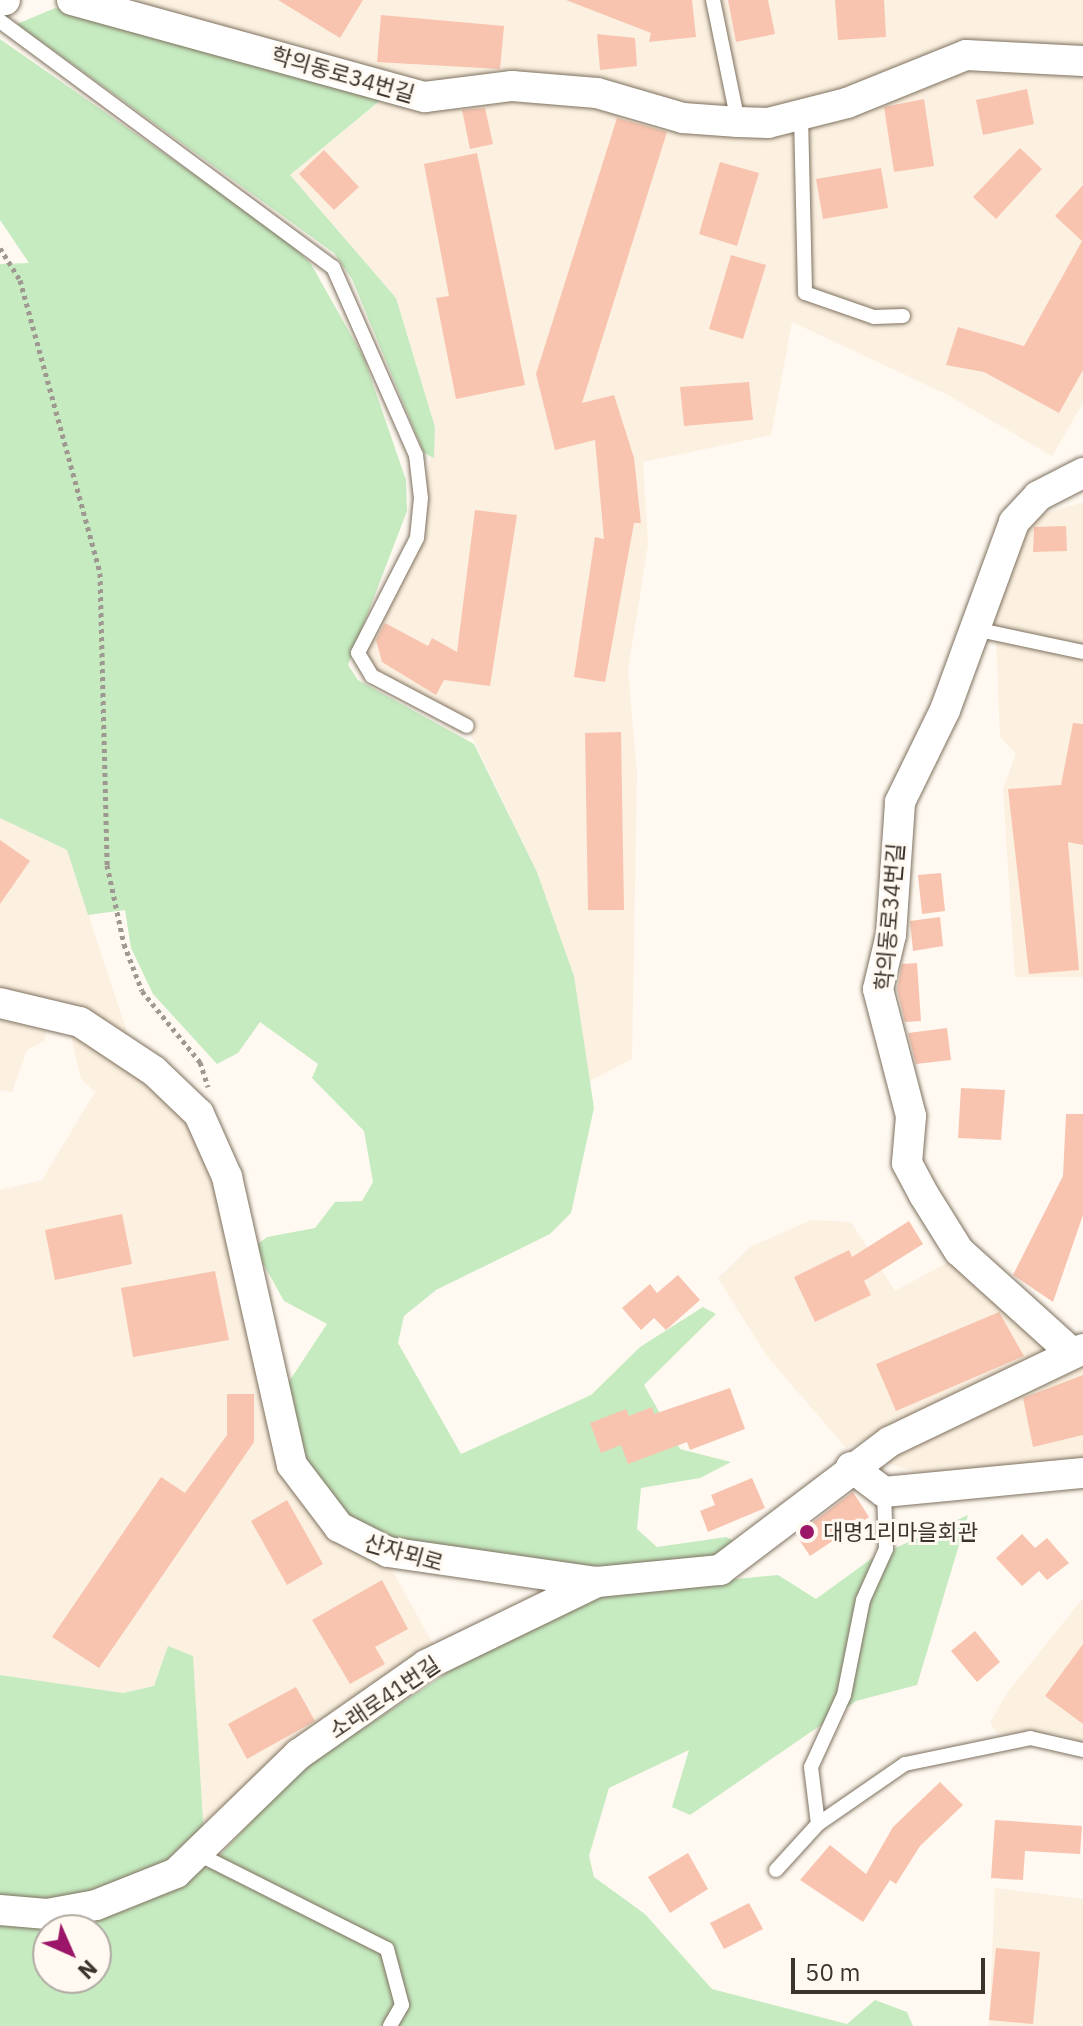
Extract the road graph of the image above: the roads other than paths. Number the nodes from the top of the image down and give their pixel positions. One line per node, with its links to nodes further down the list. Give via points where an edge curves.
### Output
1 (72, 0): 6 (street, 학의동로34번길, via 425,97 512,86 597,93 683,118)
2 (713, 0): 6 (lane)
3 (0, 21): 11 (lane, via 333,267 416,455 421,498 417,538 358,653 372,676)
4 (1083, 61): 5 (street, 학의동로34번길, via 966,55)
5 (801, 115): 6 (street, 학의동로34번길); 7 (lane, via 805,293 874,317)
6 (738, 122)
7 (903, 316)
8 (1083, 473): 9 (street, 학의동로34번길, via 1038,496 1014,522)
9 (975, 629): 10 (lane); 13 (street, 학의동로34번길, via 900,802 891,935 878,989 911,1116 907,1163 924,1195 959,1251)
10 (1083, 652)
11 (467, 726)
12 (0, 1003): 17 (street, 산자뫼로, via 80,1022 154,1071 199,1114 237,1215 283,1441 321,1509 359,1540 414,1559)
13 (1077, 1351): 14 (street, 산자뫼로, via 934,1416)
14 (851, 1467): 16 (street); 17 (street, 산자뫼로, via 720,1570)
15 (1083, 1473): 16 (street)
16 (884, 1492): 19 (lane, via 886,1549 863,1600 844,1695 811,1767)
17 (597, 1582): 20 (street, 소래로41번길, via 426,1665 299,1754)
18 (1083, 1750): 19 (lane, via 1030,1738 905,1764)
19 (818, 1824): 21 (lane)
20 (200, 1855): 22 (street, 소래로41번길, via 143,1891 96,1905 47,1914); 23 (lane, via 387,1949 402,2005)
21 (776, 1870)
22 (0, 1910)
23 (390, 2026)

